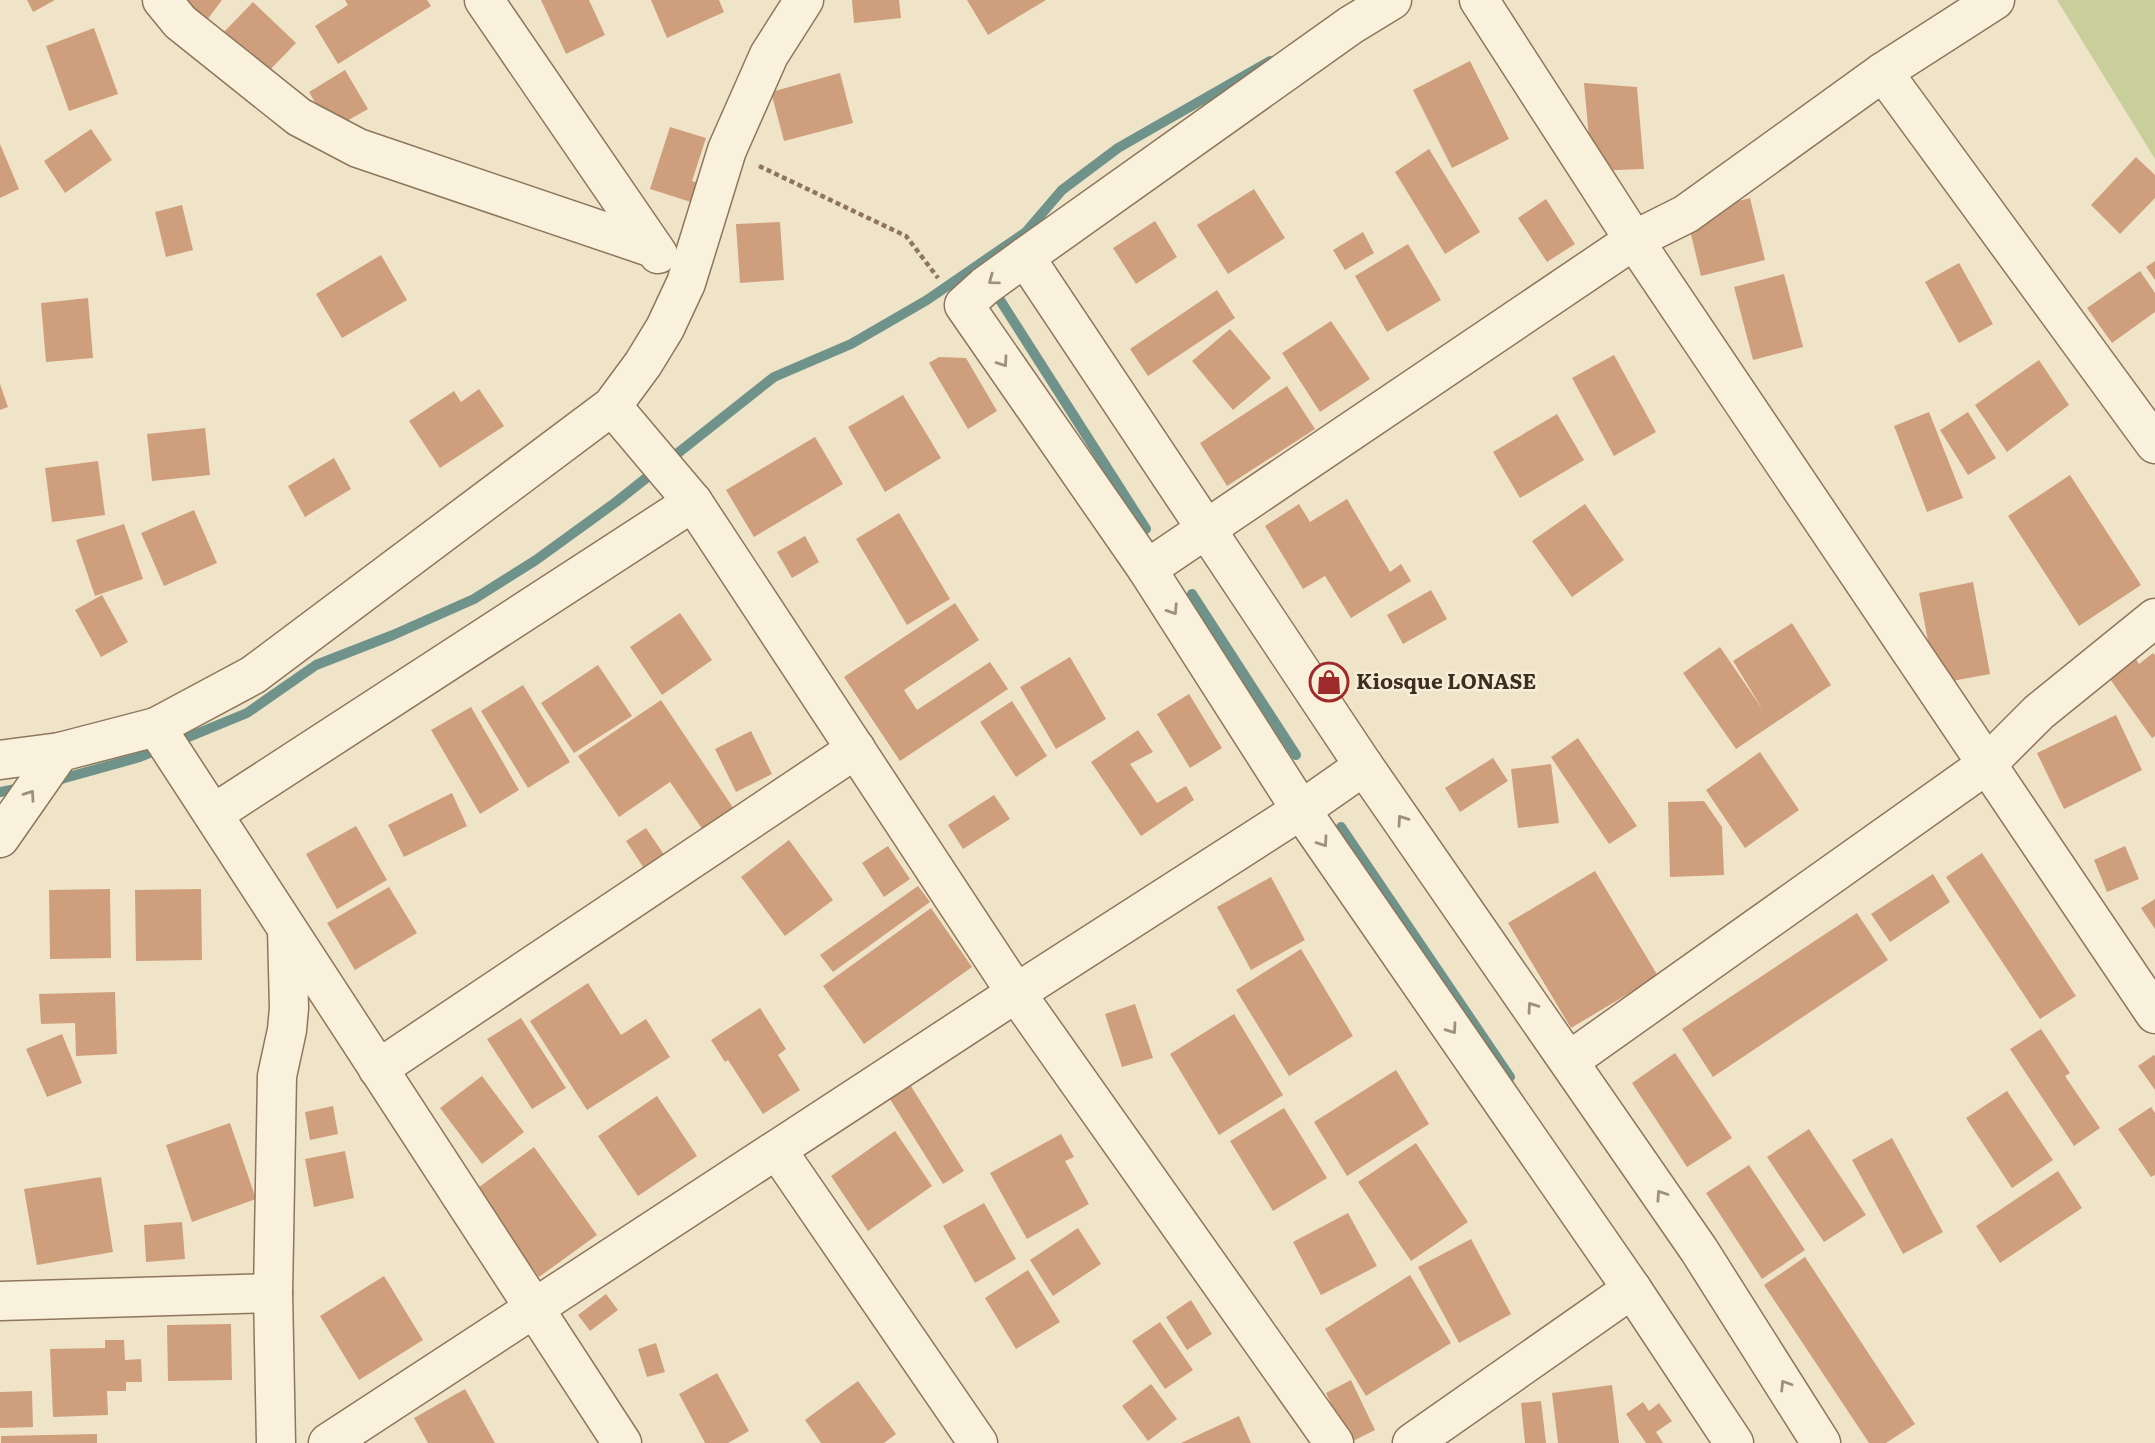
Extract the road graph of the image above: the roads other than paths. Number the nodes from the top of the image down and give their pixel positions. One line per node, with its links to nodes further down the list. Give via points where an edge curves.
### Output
1 (162, 0): 9 (street, via 180,22 299,117 358,148)
2 (484, 0): 9 (street)
3 (804, 0): 11 (street, via 769,55 727,150)
4 (1392, 0): 10 (street)
5 (1479, 0): 8 (street)
6 (1995, 0): 7 (street)
7 (1883, 72): 8 (street, via 1686,214); 13 (street)
8 (1634, 240): 15 (street); 22 (street)
9 (653, 248): 11 (street)
10 (1025, 257): 15 (street); 16 (street, one-way to 16, via 964,306)
11 (686, 283): 12 (street, via 660,337)
12 (612, 405): 14 (street); 18 (street, via 253,675)
13 (2155, 444)
14 (694, 502): 19 (street); 25 (street)
15 (1208, 530): 16 (street); 23 (street)
16 (1147, 569): 24 (street, one-way to 24)
17 (2155, 618): 22 (street, via 2039,712)
18 (156, 727): 20 (street); 25 (street)
19 (856, 749): 28 (street); 31 (street)
20 (60, 752): 21 (street); 26 (street, one-way to 20)
21 (0, 760)
22 (1986, 765): 29 (street); 30 (street)
23 (1364, 766): 24 (street); 30 (street, one-way to 23)
24 (1301, 810): 28 (street); 33 (street, one-way to 33)
25 (213, 814): 27 (street)
26 (0, 838)
27 (288, 929): 31 (street); 34 (street, via 289,1008 278,1076)
28 (1016, 993): 32 (street); 41 (street)
29 (2155, 1014)
30 (1569, 1061): 44 (street, one-way to 30, via 1699,1251)
31 (378, 1069): 36 (street)
32 (776, 1150): 36 (street); 40 (street)
33 (1632, 1289): 42 (street); 43 (street)
34 (273, 1293): 35 (street); 37 (street)
35 (0, 1301)
36 (534, 1308): 38 (street); 39 (street)
37 (276, 1443)
38 (328, 1443)
39 (622, 1443)
40 (978, 1443)
41 (1334, 1443)
42 (1412, 1443)
43 (1734, 1443)
44 (1821, 1443)

